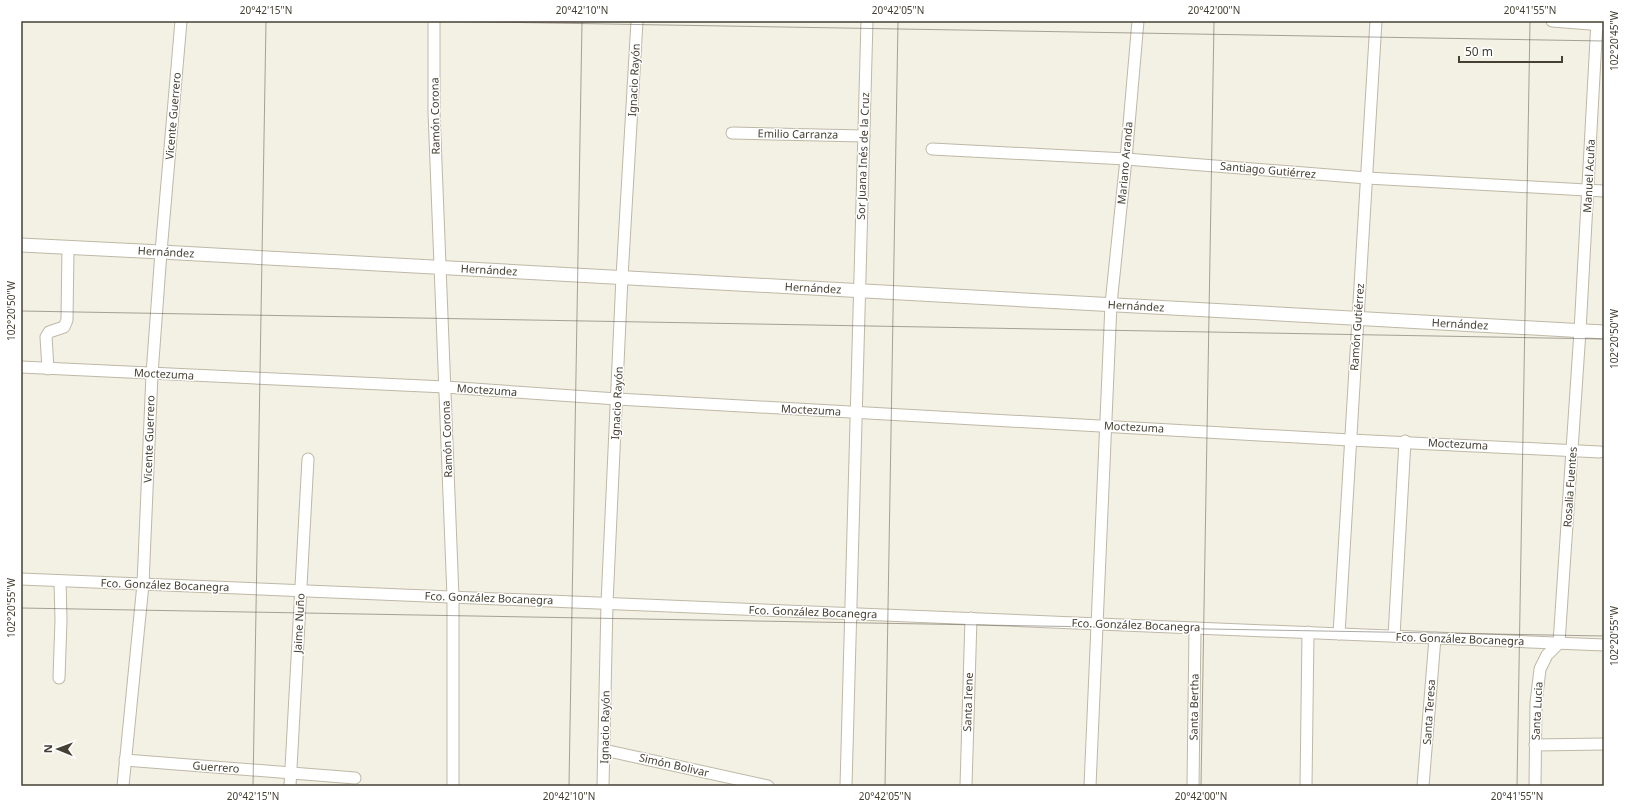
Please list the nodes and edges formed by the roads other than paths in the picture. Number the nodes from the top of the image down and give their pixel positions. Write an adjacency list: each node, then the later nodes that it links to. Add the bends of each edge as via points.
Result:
1 (181, 21): 18 (street, Vicente Guerrero)
2 (434, 21): 19 (street, Ramón Corona, via 434,112)
3 (637, 21): 20 (street, Ignacio Rayón)
4 (867, 21): 10 (street, Sor Juana Inés de la Cruz)
5 (1138, 21): 12 (street, Mariano Aranda)
6 (1376, 21): 13 (street, Ramón Gutiérrez)
7 (1552, 21): 8 (street)
8 (1599, 23): 14 (street, Manuel Acuña)
9 (732, 133): 10 (street, Emilio Carranza)
10 (864, 136): 21 (street, Sor Juana Inés de la Cruz)
11 (932, 149): 12 (street, Santiago Gutiérrez)
12 (1126, 159): 13 (street, Santiago Gutiérrez); 22 (street, Mariano Aranda)
13 (1367, 178): 14 (street, Santiago Gutiérrez); 23 (street, Ramón Gutiérrez)
14 (1588, 190): 15 (street, Santiago Gutiérrez); 24 (street, Manuel Acuña)
15 (1604, 191)
16 (21, 246): 17 (street, Hernández)
17 (68, 248): 18 (street, Hernández); 27 (street, via 67,320 64,327 49,332 46,337)
18 (161, 252): 19 (street, Hernández); 28 (street, Vicente Guerrero)
19 (440, 267): 20 (street, Hernández); 29 (street, Ramón Corona)
20 (622, 277): 21 (street, Hernández); 30 (street, Ignacio Rayón)
21 (860, 290): 22 (street, Hernández); 31 (street, Sor Juana Inés de la Cruz)
22 (1111, 304): 23 (street, Hernández); 32 (street, Mariano Aranda)
23 (1358, 319): 24 (street, Hernández); 33 (street, Ramón Gutiérrez)
24 (1580, 331): 25 (street, Hernández); 35 (street, Rosalia Fuentes)
25 (1604, 332)
26 (21, 367): 27 (street, Moctezuma)
27 (48, 369): 28 (street, Moctezuma)
28 (152, 374): 29 (street, Moctezuma); 40 (street, Vicente Guerrero)
29 (445, 387): 30 (street, Moctezuma); 42 (street, Ramón Corona)
30 (617, 399): 31 (street, Moctezuma); 43 (street, Ignacio Rayón)
31 (856, 412): 32 (street, Moctezuma); 44 (street, Sor Juana Inés de la Cruz)
32 (1105, 426): 33 (street, Moctezuma); 46 (street, Mariano Aranda)
33 (1350, 440): 34 (street, Moctezuma); 49 (street, Ramón Gutiérrez)
34 (1405, 441): 35 (street, Moctezuma); 50 (street)
35 (1572, 450): 36 (street, Moctezuma); 52 (street, Rosalia Fuentes)
36 (1600, 452)
37 (308, 459): 41 (street, Jaime Nuño)
38 (21, 579): 39 (street, Fco. González Bocanegra)
39 (60, 581): 40 (street, Fco. González Bocanegra); 54 (street)
40 (143, 584): 41 (street, Fco. González Bocanegra); 58 (street, Vicente Guerrero)
41 (301, 591): 42 (street, Fco. González Bocanegra); 59 (street, Jaime Nuño)
42 (453, 597): 43 (street, Fco. González Bocanegra); 63 (street, Ramón Corona)
43 (607, 603): 44 (street, Fco. González Bocanegra); 57 (street, Ignacio Rayón)
44 (851, 613): 45 (street, Fco. González Bocanegra); 66 (street, Sor Juana Inés de la Cruz)
45 (971, 618): 46 (street, Fco. González Bocanegra); 67 (street, Santa Irene)
46 (1097, 624): 47 (street, Fco. González Bocanegra); 68 (street, Mariano Aranda)
47 (1195, 628): 48 (street, Fco. González Bocanegra); 69 (street, Santa Bertha)
48 (1308, 632): 49 (street, Fco. González Bocanegra); 70 (street)
49 (1339, 634): 50 (street, Fco. González Bocanegra)
50 (1394, 636): 51 (street, Fco. González Bocanegra)
51 (1434, 638): 52 (street, Fco. González Bocanegra); 71 (street, Santa Teresa)
52 (1559, 643): 53 (street, Fco. González Bocanegra); 56 (street, Santa Lucia, via 1547,655 1540,669 1536,703)
53 (1604, 645)
54 (59, 678)
55 (1604, 744): 56 (street)
56 (1536, 745): 72 (street, Santa Lucia)
57 (604, 750): 64 (street, Ignacio Rayón); 65 (street, Simón Bolivar)
58 (125, 760): 59 (street, Guerrero); 61 (street, Vicente Guerrero)
59 (291, 773): 60 (street, Guerrero); 62 (street, Jaime Nuño)
60 (355, 778)
61 (123, 786)
62 (290, 786)
63 (453, 786)
64 (603, 786)
65 (768, 786)
66 (846, 786)
67 (966, 786)
68 (1090, 786)
69 (1193, 786)
70 (1306, 786)
71 (1423, 786)
72 (1535, 786)

